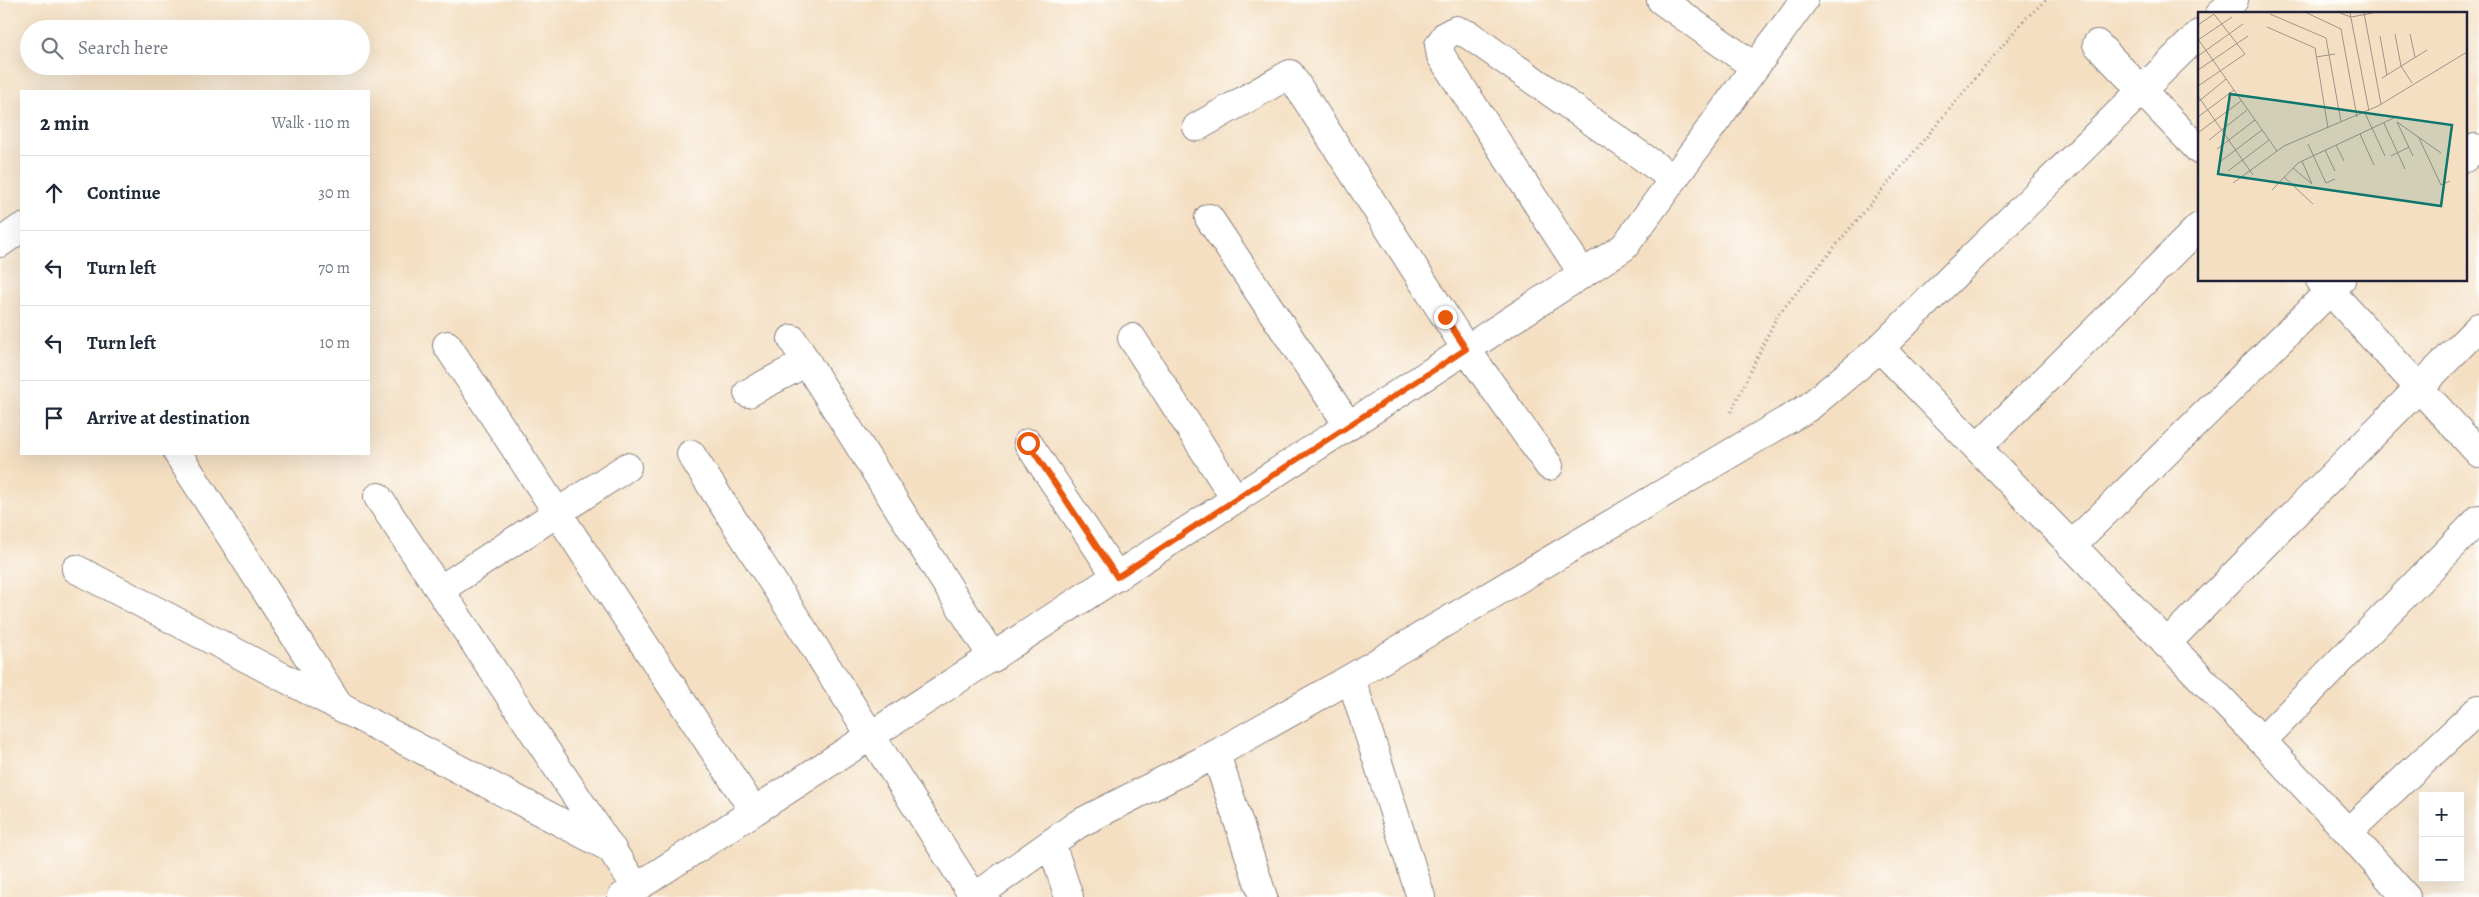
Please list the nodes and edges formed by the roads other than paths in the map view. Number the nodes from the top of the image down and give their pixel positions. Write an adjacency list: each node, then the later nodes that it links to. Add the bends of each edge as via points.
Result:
1 (1661, 0): 7 (street)
2 (1804, 0): 7 (street)
3 (2234, 0): 4 (street)
4 (2222, 12)
5 (2198, 35): 8 (street)
6 (2097, 44): 8 (street)
7 (1755, 67): 11 (street)
8 (2141, 89): 10 (street); 22 (street)
9 (1197, 127): 23 (street, via 1290,74)
10 (2198, 149)
11 (1674, 179): 16 (street, via 1624,247); 16 (street, via 1469,35 1456,30 1446,34 1439,45 1442,56)
12 (1210, 218): 27 (street)
13 (2198, 228): 29 (street)
14 (20, 229): 15 (street)
15 (0, 244)
16 (1583, 274): 23 (street)
17 (2330, 284): 25 (street); 39 (street)
18 (2479, 326): 25 (street)
19 (1132, 338): 36 (street)
20 (792, 339): 24 (street)
21 (447, 345): 37 (street)
22 (1880, 348): 29 (street); 45 (street, via 1808,407)
23 (1466, 349): 27 (street); 34 (street)
24 (807, 362): 26 (street); 44 (street)
25 (2419, 389): 30 (street); 43 (street)
26 (748, 393)
27 (1349, 426): 36 (street)
28 (1028, 443): 41 (street)
29 (1978, 447): 39 (street)
30 (2479, 453)
31 (691, 454): 48 (street)
32 (179, 455): 46 (street)
33 (627, 466): 37 (street)
34 (1549, 466)
35 (378, 497): 42 (street)
36 (1236, 500): 41 (street)
37 (557, 512): 42 (street); 51 (street)
38 (2479, 519): 49 (street)
39 (2071, 546): 43 (street)
40 (76, 569): 46 (street)
41 (1117, 577): 44 (street)
42 (441, 589): 54 (street)
43 (2166, 644): 49 (street)
44 (993, 658): 48 (street)
45 (1351, 678): 50 (street); 59 (street)
46 (339, 707): 54 (street)
47 (2479, 709): 52 (street)
48 (871, 736): 51 (street); 56 (street)
49 (2262, 741): 52 (street)
50 (1216, 754): 53 (street, via 1078,824); 58 (street)
51 (754, 812): 55 (street)
52 (2348, 832): 60 (street)
53 (1050, 843): 56 (street); 57 (street)
54 (612, 849): 55 (street)
55 (630, 892)
56 (974, 897)
57 (1068, 897)
58 (1263, 897)
59 (1421, 897)
60 (2406, 897)

